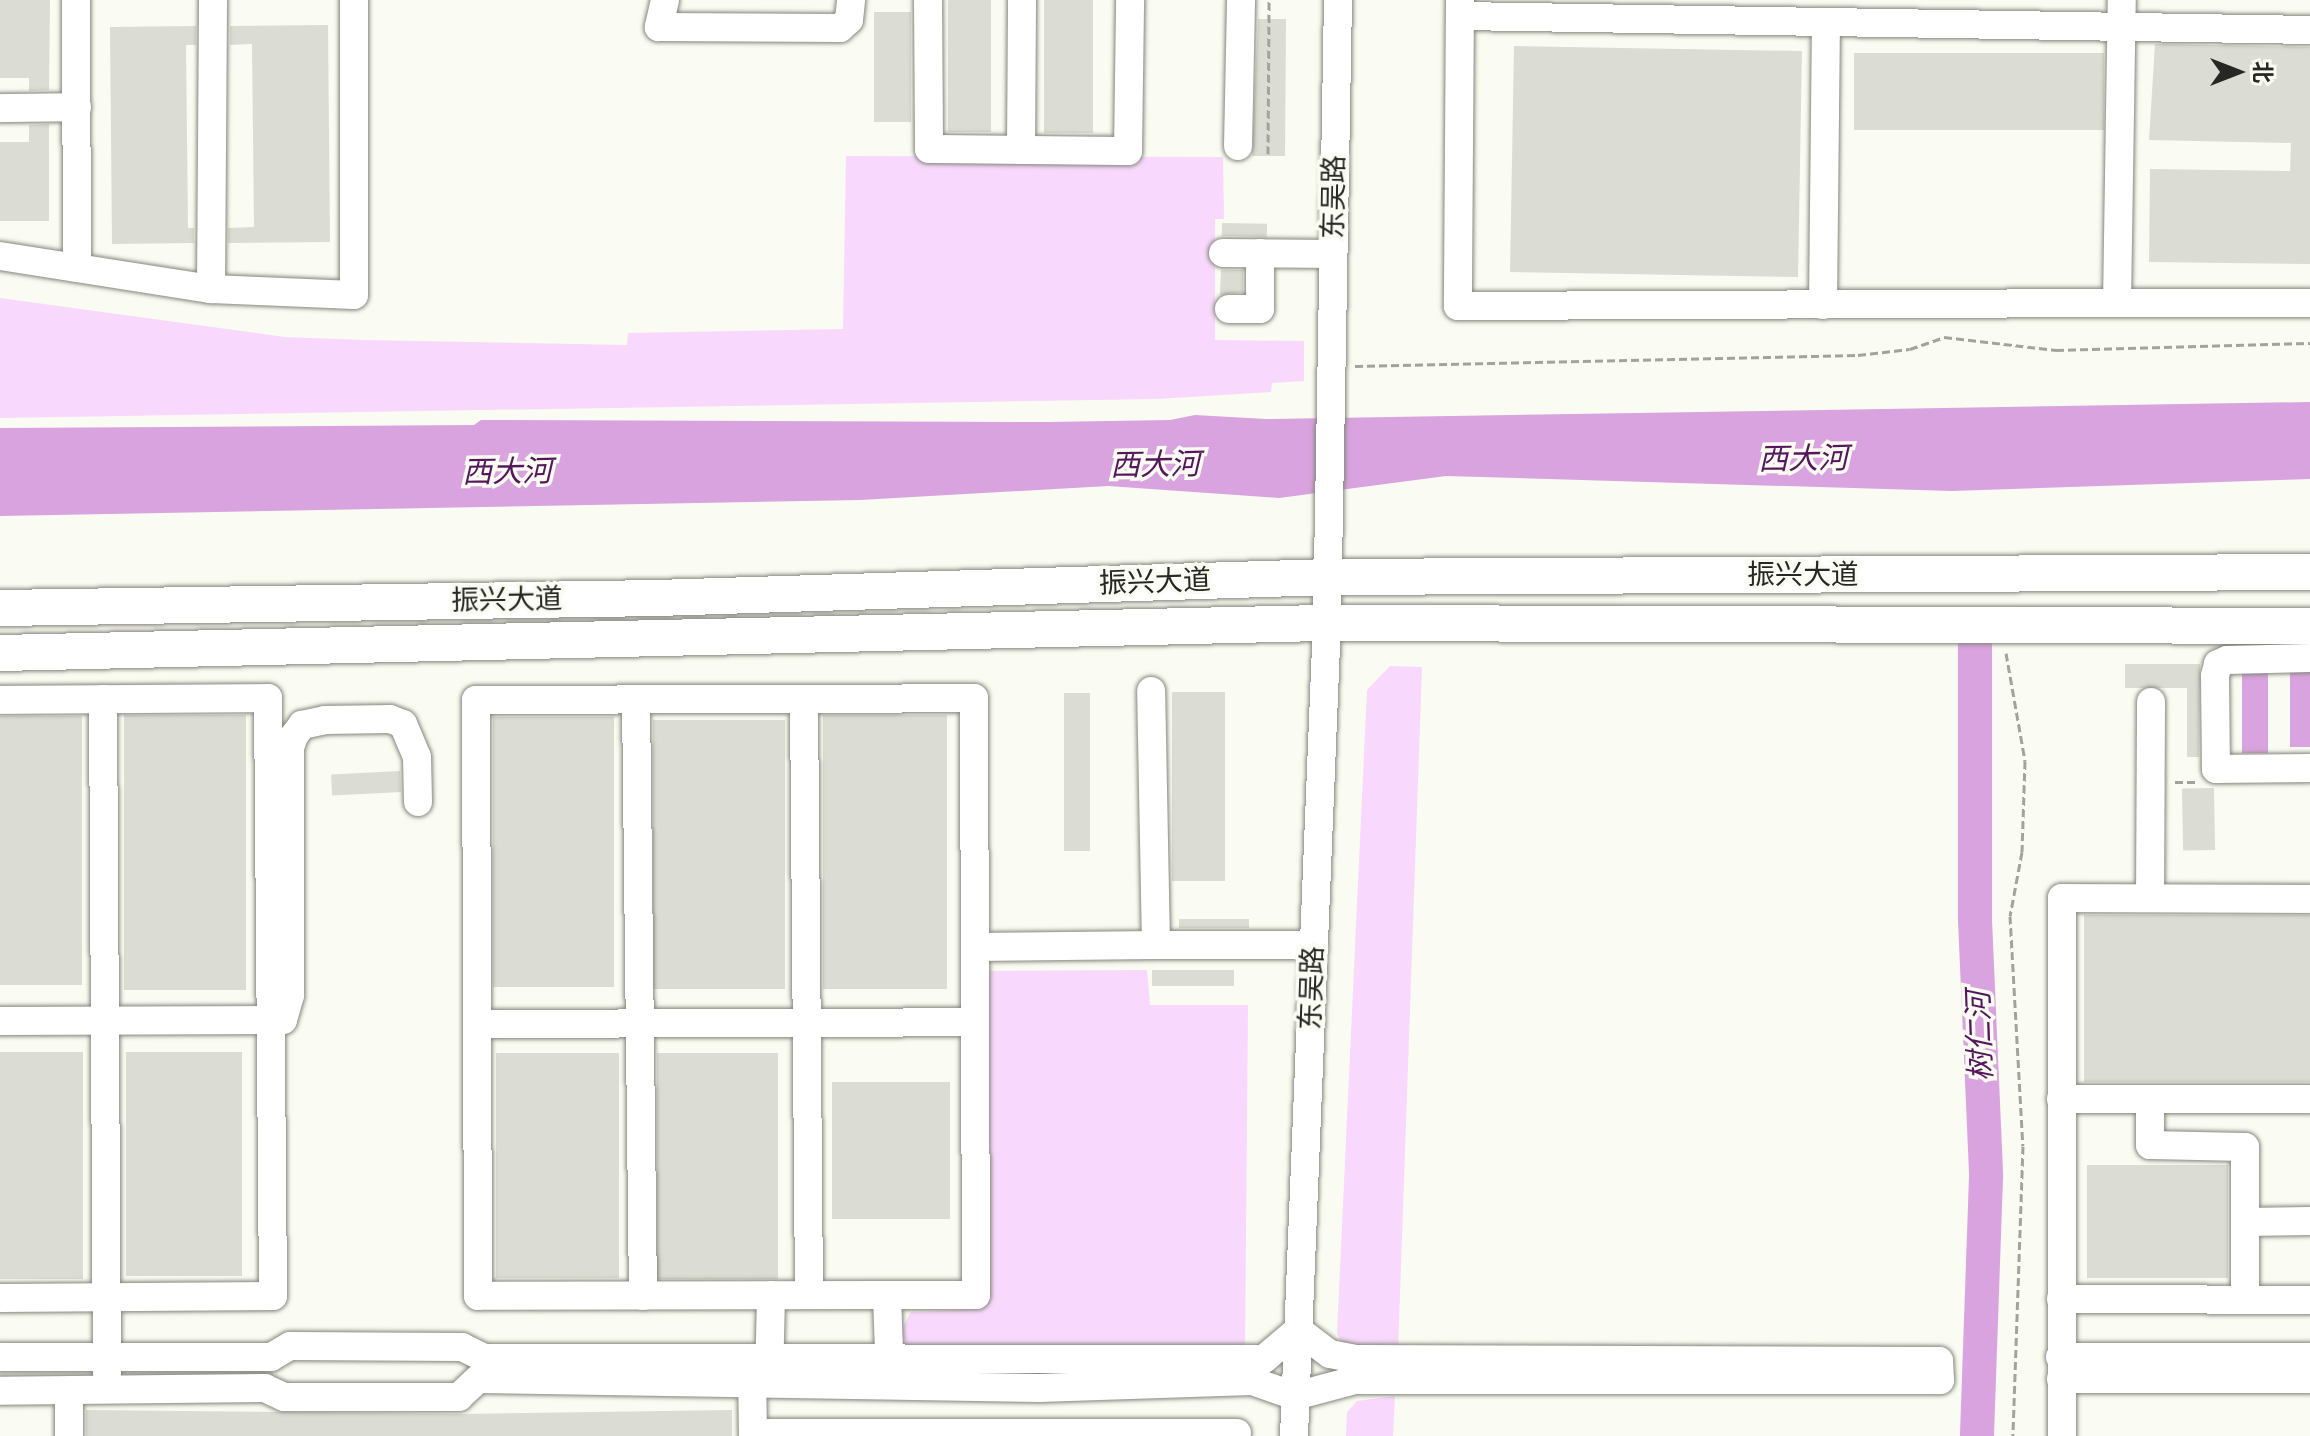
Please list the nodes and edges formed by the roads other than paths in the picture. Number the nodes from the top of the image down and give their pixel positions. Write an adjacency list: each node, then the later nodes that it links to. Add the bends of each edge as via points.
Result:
1 (76, 0): 15 (street)
2 (213, 0): 24 (street)
3 (354, 0): 24 (street, via 354,295)
4 (665, 0): 5 (street, via 659,27 840,28 849,20)
5 (851, 0)
6 (928, 0): 18 (street, via 929,149)
7 (1022, 0): 18 (street)
8 (1130, 0): 18 (street, via 1128,151)
9 (1241, 0): 17 (street)
10 (1338, 0): 21 (street, 东吴路)
11 (1460, 8): 13 (street); 27 (street, via 1458,306)
12 (2122, 14): 13 (street); 14 (street); 25 (street)
13 (1826, 22): 27 (street)
14 (2310, 30)
15 (77, 107): 16 (street); 23 (street)
16 (0, 108)
17 (1238, 146)
18 (1021, 150)
19 (1223, 253): 20 (street)
20 (1260, 253): 21 (street); 28 (street, via 1260,309)
21 (1333, 254): 30 (street, 东吴路)
22 (0, 256): 23 (street)
23 (77, 268): 24 (street)
24 (211, 289)
25 (2117, 303): 26 (street); 27 (street)
26 (2310, 303)
27 (1823, 305)
28 (1229, 309)
29 (2310, 572): 30 (main road, 振兴大道)
30 (1328, 577): 31 (main road, 振兴大道, via 657,598); 32 (street, 东吴路)
31 (0, 608)
32 (1327, 623): 33 (main road, 振兴大道); 34 (main road, 振兴大道); 47 (street, 东吴路)
33 (2310, 626)
34 (0, 653)
35 (2310, 658): 42 (street, via 2218,664 2216,769)
36 (1151, 691): 46 (street)
37 (103, 699): 40 (street); 50 (street); 51 (street, via 268,698)
38 (636, 699): 39 (street); 54 (street, via 476,700); 55 (street)
39 (804, 699): 48 (street, via 974,698); 53 (street)
40 (0, 700)
41 (2151, 702): 44 (street)
42 (2310, 768)
43 (418, 802): 51 (street, via 417,757 403,724 390,719 325,720 302,725 294,736 290,995 283,1020)
44 (2150, 898): 45 (street); 56 (street, via 2062,898)
45 (2310, 899)
46 (1156, 945): 47 (street); 48 (street)
47 (1313, 945): 70 (street, 东吴路)
48 (975, 947): 52 (street)
49 (0, 1021): 50 (street)
50 (105, 1021): 51 (street); 66 (street)
51 (271, 1021): 66 (street, via 273,1296)
52 (975, 1022): 53 (street); 63 (street, via 976,1295)
53 (807, 1023): 55 (street); 62 (street)
54 (477, 1024): 55 (street); 64 (street, via 478,1296)
55 (640, 1024): 64 (street)
56 (2061, 1099): 57 (street); 67 (street)
57 (2150, 1099): 58 (street); 60 (street, via 2150,1145 2245,1147)
58 (2310, 1099)
59 (2310, 1221): 60 (street)
60 (2245, 1222): 68 (street)
61 (771, 1295): 62 (street); 64 (street); 75 (street)
62 (809, 1295): 63 (street)
63 (887, 1295): 76 (street)
64 (643, 1296)
65 (0, 1298): 66 (street)
66 (106, 1299): 72 (street)
67 (2061, 1299): 68 (street); 74 (street)
68 (2245, 1300): 69 (street)
69 (2310, 1300)
70 (1298, 1330): 77 (street, via 1264,1359); 82 (street, 东吴路); 82 (street, via 1330,1354 1355,1359 1939,1361 1940,1380 1355,1380)
71 (0, 1357): 72 (street)
72 (107, 1357): 75 (street, via 271,1357 290,1346 462,1347 485,1358); 79 (street)
73 (2310, 1357): 74 (street)
74 (2060, 1368): 78 (street); 90 (street)
75 (761, 1372): 76 (street); 79 (street, via 478,1379 459,1397 284,1397 265,1388); 87 (street)
76 (890, 1374): 77 (street)
77 (1007, 1374): 82 (street, via 1252,1381); 83 (street)
78 (2310, 1379)
79 (107, 1390): 81 (street)
80 (0, 1391): 81 (street)
81 (69, 1391): 88 (street)
82 (1295, 1396): 89 (street, 东吴路)
83 (1007, 1433): 85 (street); 86 (street)
84 (1237, 1433): 86 (street)
85 (921, 1434): 87 (street)
86 (1087, 1434)
87 (753, 1435)
88 (69, 1436)
89 (1294, 1436)
90 (2062, 1436)

